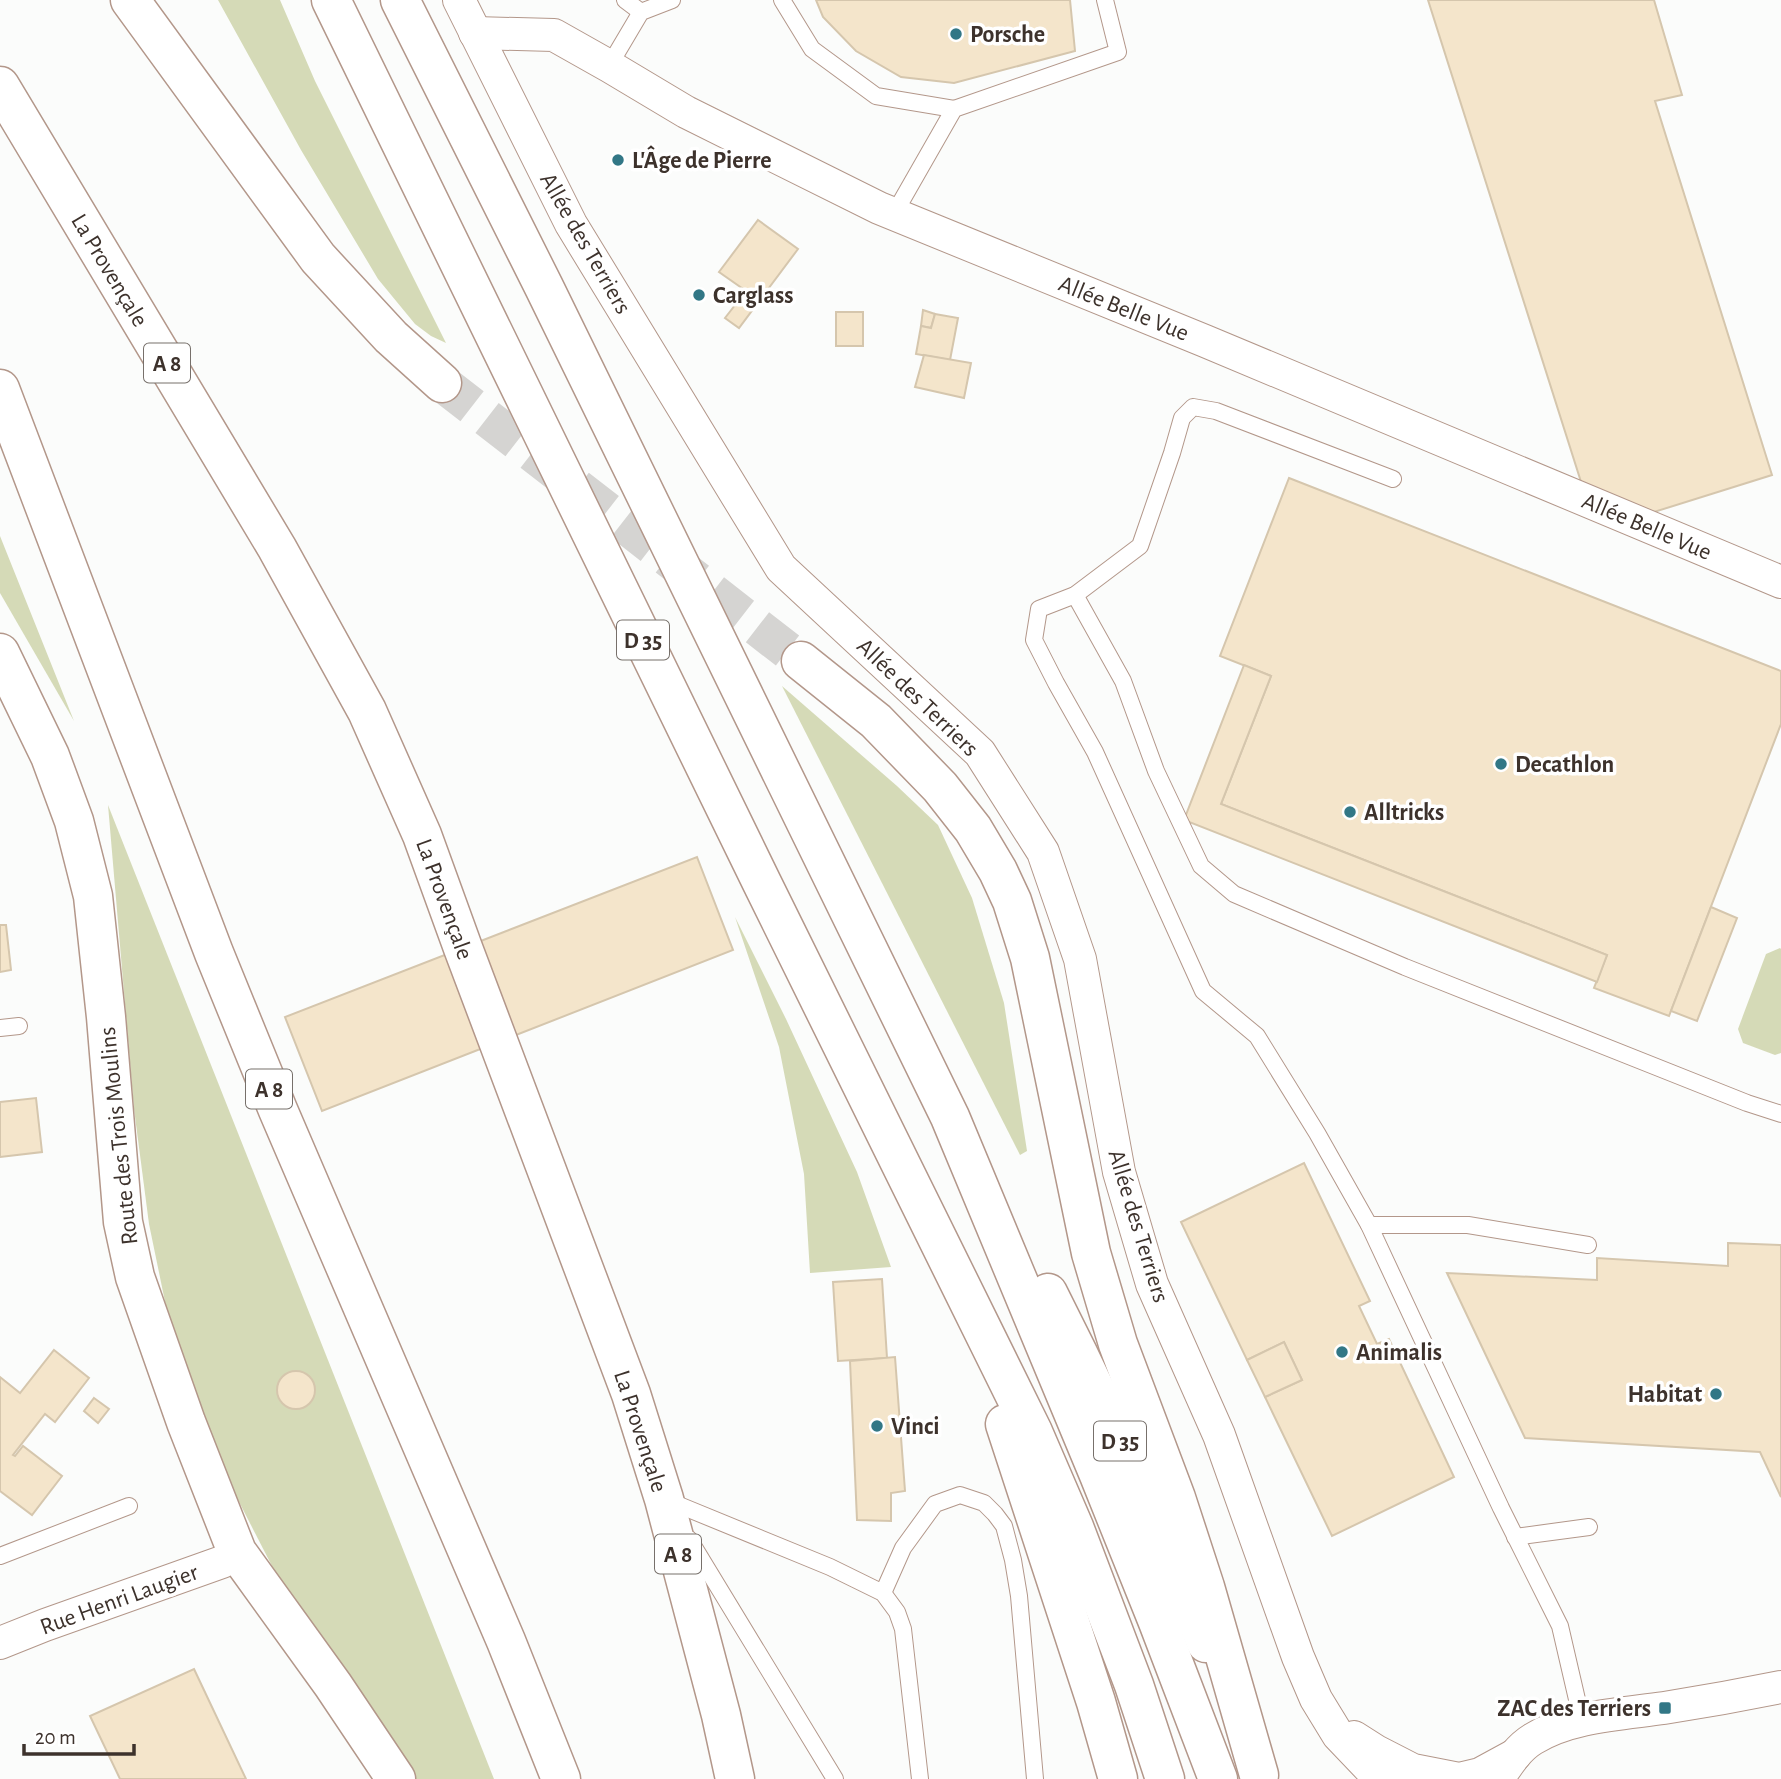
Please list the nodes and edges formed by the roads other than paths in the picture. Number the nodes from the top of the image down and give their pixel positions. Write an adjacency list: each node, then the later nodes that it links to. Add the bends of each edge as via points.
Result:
1 (130, 0): 15 (main road, via 318,258 391,337)
2 (400, 0): 25 (main road, D 35)
3 (459, 0): 10 (street, Allée des Terriers)
4 (625, 0): 9 (lane)
5 (672, 0): 9 (lane)
6 (782, 0): 13 (lane, via 812,49 876,96)
7 (1105, 0): 13 (lane, via 1118,52)
8 (333, 5): 28 (main road, D 35)
9 (641, 12): 11 (lane)
10 (475, 33): 11 (street, Allée Belle Vue, via 554,36); 38 (street, Allée des Terriers, via 571,224 781,568 980,753 1043,852 1080,959 1119,1172 1152,1284 1219,1435)
11 (609, 66): 14 (street, Allée Belle Vue, via 686,112)
12 (0, 86): 29 (main road, La Provençale / A 8, via 277,548 367,712 422,835 631,1394)
13 (954, 109): 14 (lane)
14 (894, 214): 18 (street, Allée Belle Vue)
15 (442, 383)
16 (0, 389): 43 (main road, A 8, via 214,953)
17 (1393, 479): 19 (lane, via 1216,411 1193,407 1182,418 1140,546)
18 (1781, 582)
19 (1075, 595): 24 (lane, via 1123,681 1156,771 1201,866 1234,894); 26 (lane, via 1040,609 1034,640 1095,752 1203,991 1256,1036)
20 (0, 653): 33 (main road, Route des Trois Moulins, via 50,756 74,821 93,896 123,1222 135,1277)
21 (801, 661): 41 (main road, via 876,722 940,787 973,829 1012,901 1030,958 1091,1253 1118,1344 1205,1587)
22 (19, 1026): 23 (lane)
23 (0, 1028)
24 (1781, 1114)
25 (950, 1117): 41 (main road, D 35, via 1014,1225 1090,1378 1178,1572); 50 (main road, via 1099,1475)
26 (1368, 1225): 27 (lane, via 1468,1225); 32 (lane)
27 (1588, 1245)
28 (950, 1263): 48 (main road); 49 (main road, D 35, via 1074,1527)
29 (664, 1499): 35 (lane); 44 (main road, La Provençale / A 8); 45 (lane)
30 (129, 1506): 34 (lane)
31 (1589, 1527): 32 (lane)
32 (1516, 1537): 39 (lane, via 1560,1626)
33 (237, 1552): 36 (street, Rue Henri Laugier, via 222,1562); 42 (main road, Route des Trois Moulins)
34 (0, 1556)
35 (883, 1593): 46 (lane, via 903,1629); 47 (lane, via 903,1548 935,1504 960,1495 984,1503 995,1514 1013,1560 1019,1596)
36 (0, 1643)
37 (1781, 1688): 39 (street, Allée des Terriers)
38 (1315, 1699): 51 (street, Allée des Terriers, via 1338,1735); 52 (street, Allée des Terriers, via 1353,1736 1376,1751 1413,1770)
39 (1582, 1721): 40 (street, Allée des Terriers, via 1555,1727 1531,1740)
40 (1507, 1767): 52 (street, Allée des Terriers)
41 (1260, 1777)
42 (396, 1779)
43 (561, 1779)
44 (735, 1779)
45 (835, 1779)
46 (920, 1779)
47 (1035, 1779)
48 (1118, 1779)
49 (1165, 1779)
50 (1217, 1779)
51 (1380, 1779)
52 (1460, 1779)

